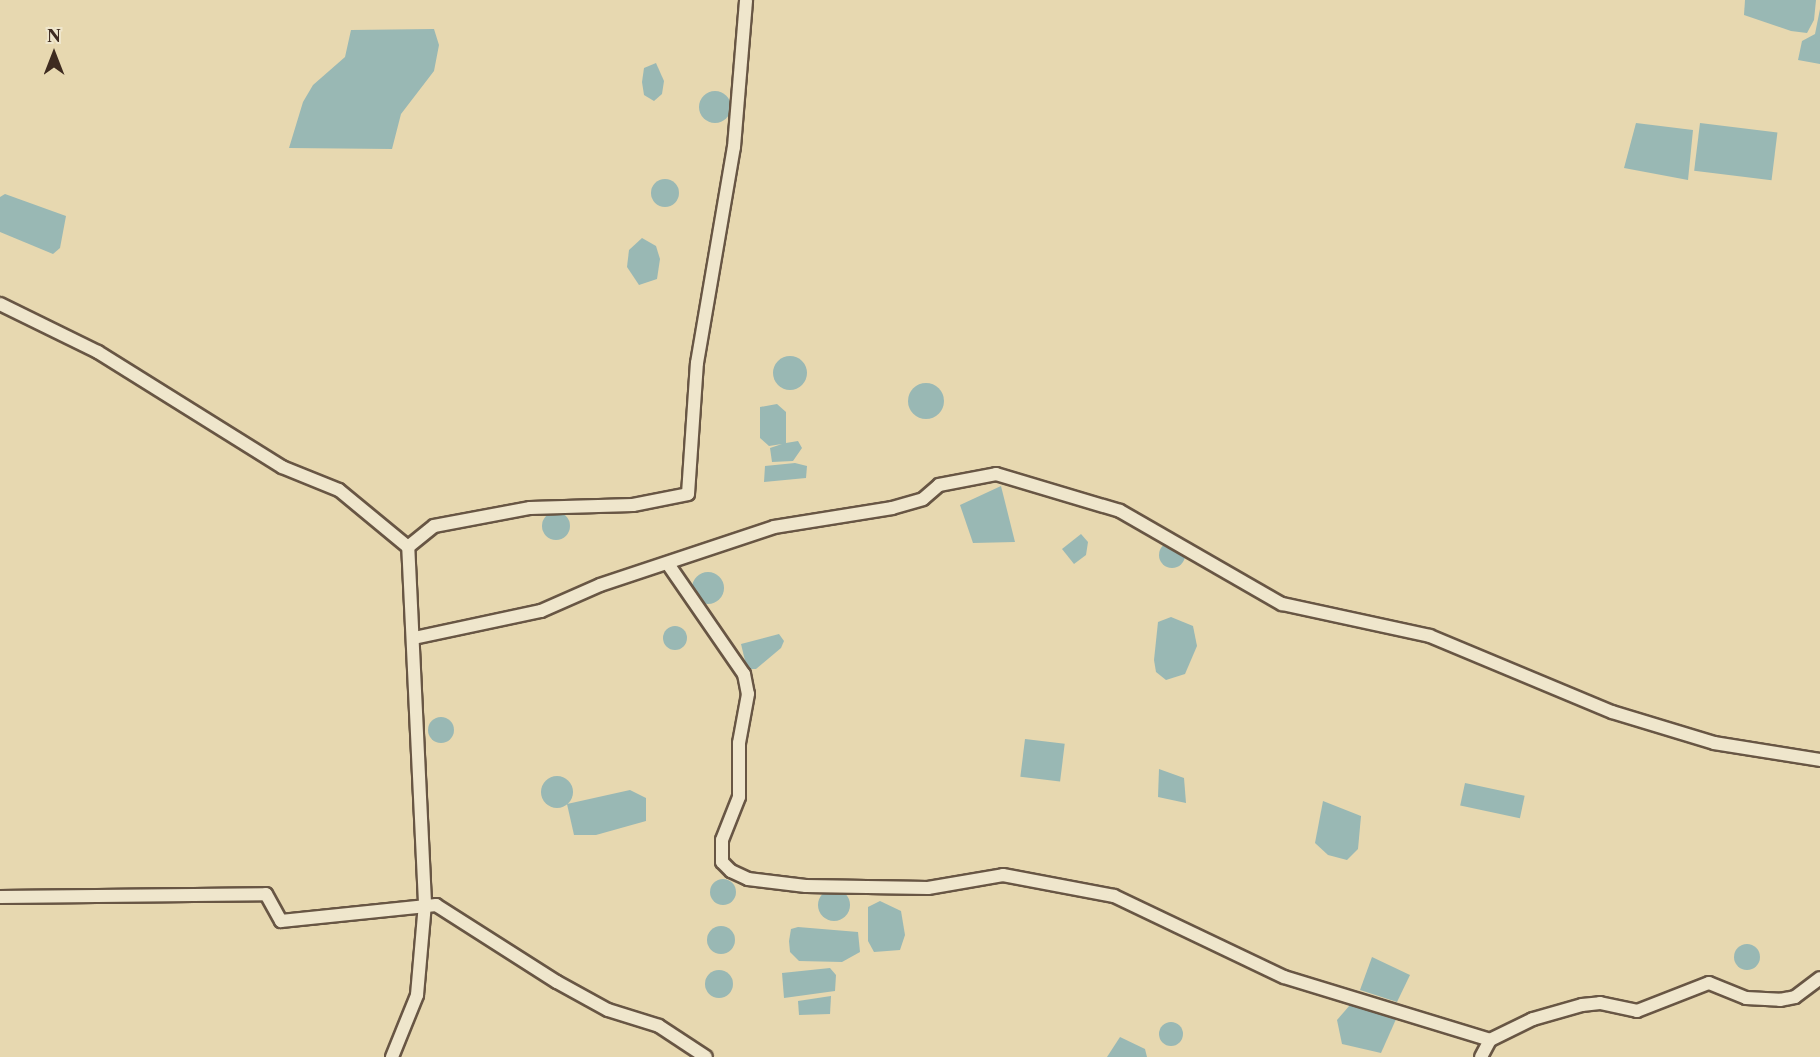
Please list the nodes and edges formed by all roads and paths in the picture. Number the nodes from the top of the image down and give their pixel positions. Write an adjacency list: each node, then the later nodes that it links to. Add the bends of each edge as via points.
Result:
1 (746, 0): 3 (street, via 734,147 697,363 688,494 633,505 530,508 434,526)
2 (0, 304): 3 (street, via 98,352 282,467 339,490)
3 (408, 547): 5 (street)
4 (668, 564): 5 (street, via 541,611); 6 (street, via 774,527 891,508 922,499 939,485 1005,475 1126,514 1282,604 1430,636 1612,712 1714,743); 10 (street, via 738,664 748,694 738,743 738,797 722,840 722,862 731,871 748,879 806,886 927,888 978,875 1003,875 1114,896 1284,977)
5 (414, 638): 8 (street)
6 (1820, 760)
7 (0, 897): 8 (street, via 266,894 281,921)
8 (425, 903): 11 (street, via 417,995); 12 (street, via 439,906 556,982 608,1010 659,1026)
9 (1820, 978): 10 (street, via 1795,997 1780,1000 1746,998 1709,983 1637,1011 1600,1003 1582,1005 1533,1018)
10 (1490, 1041): 13 (street)
11 (392, 1057)
12 (706, 1057)
13 (1481, 1057)

